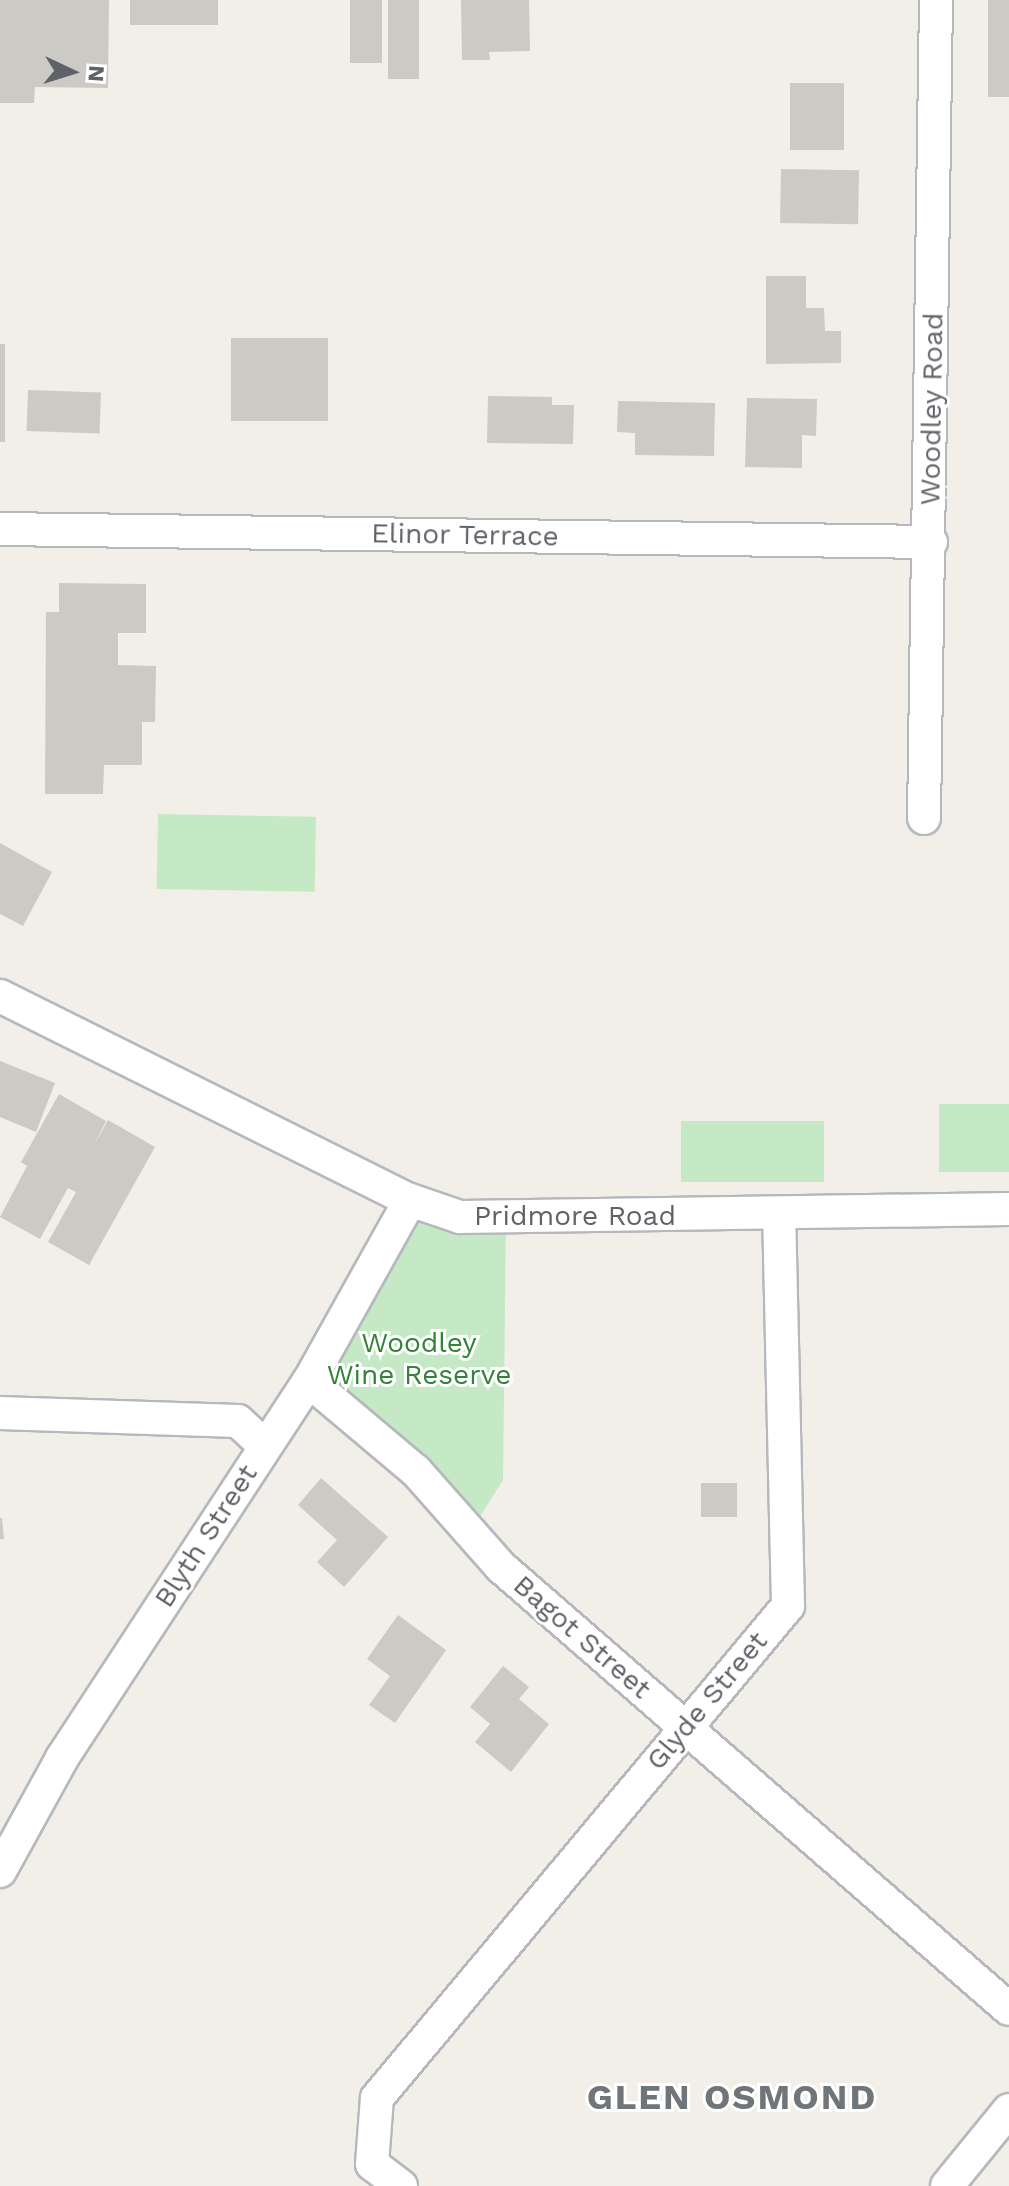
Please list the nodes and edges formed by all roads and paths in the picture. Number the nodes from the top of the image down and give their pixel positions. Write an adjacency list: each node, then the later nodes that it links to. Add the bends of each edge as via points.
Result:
1 (936, 0): 3 (street, Woodley Road)
2 (0, 529): 3 (street, Elinor Terrace)
3 (931, 542): 4 (street, Woodley Road)
4 (924, 818)
5 (0, 996): 6 (street, Pridmore Road)
6 (410, 1200): 8 (street, Pridmore Road, via 460,1217); 9 (street, Blyth Street)
7 (1009, 1209): 8 (street, Pridmore Road)
8 (779, 1215): 12 (street, Glyde Street, via 788,1606)
9 (309, 1381): 11 (street, Blyth Street); 12 (street, Bagot Street, via 416,1471 501,1567)
10 (0, 1413): 11 (street, via 238,1421)
11 (265, 1446): 13 (street, Blyth Street, via 62,1758)
12 (686, 1727): 14 (street, Bagot Street); 16 (street, Glyde Street, via 377,2098 372,2164)
13 (0, 1871)
14 (1009, 2009)
15 (1009, 2110): 17 (street)
16 (401, 2186)
17 (947, 2186)

